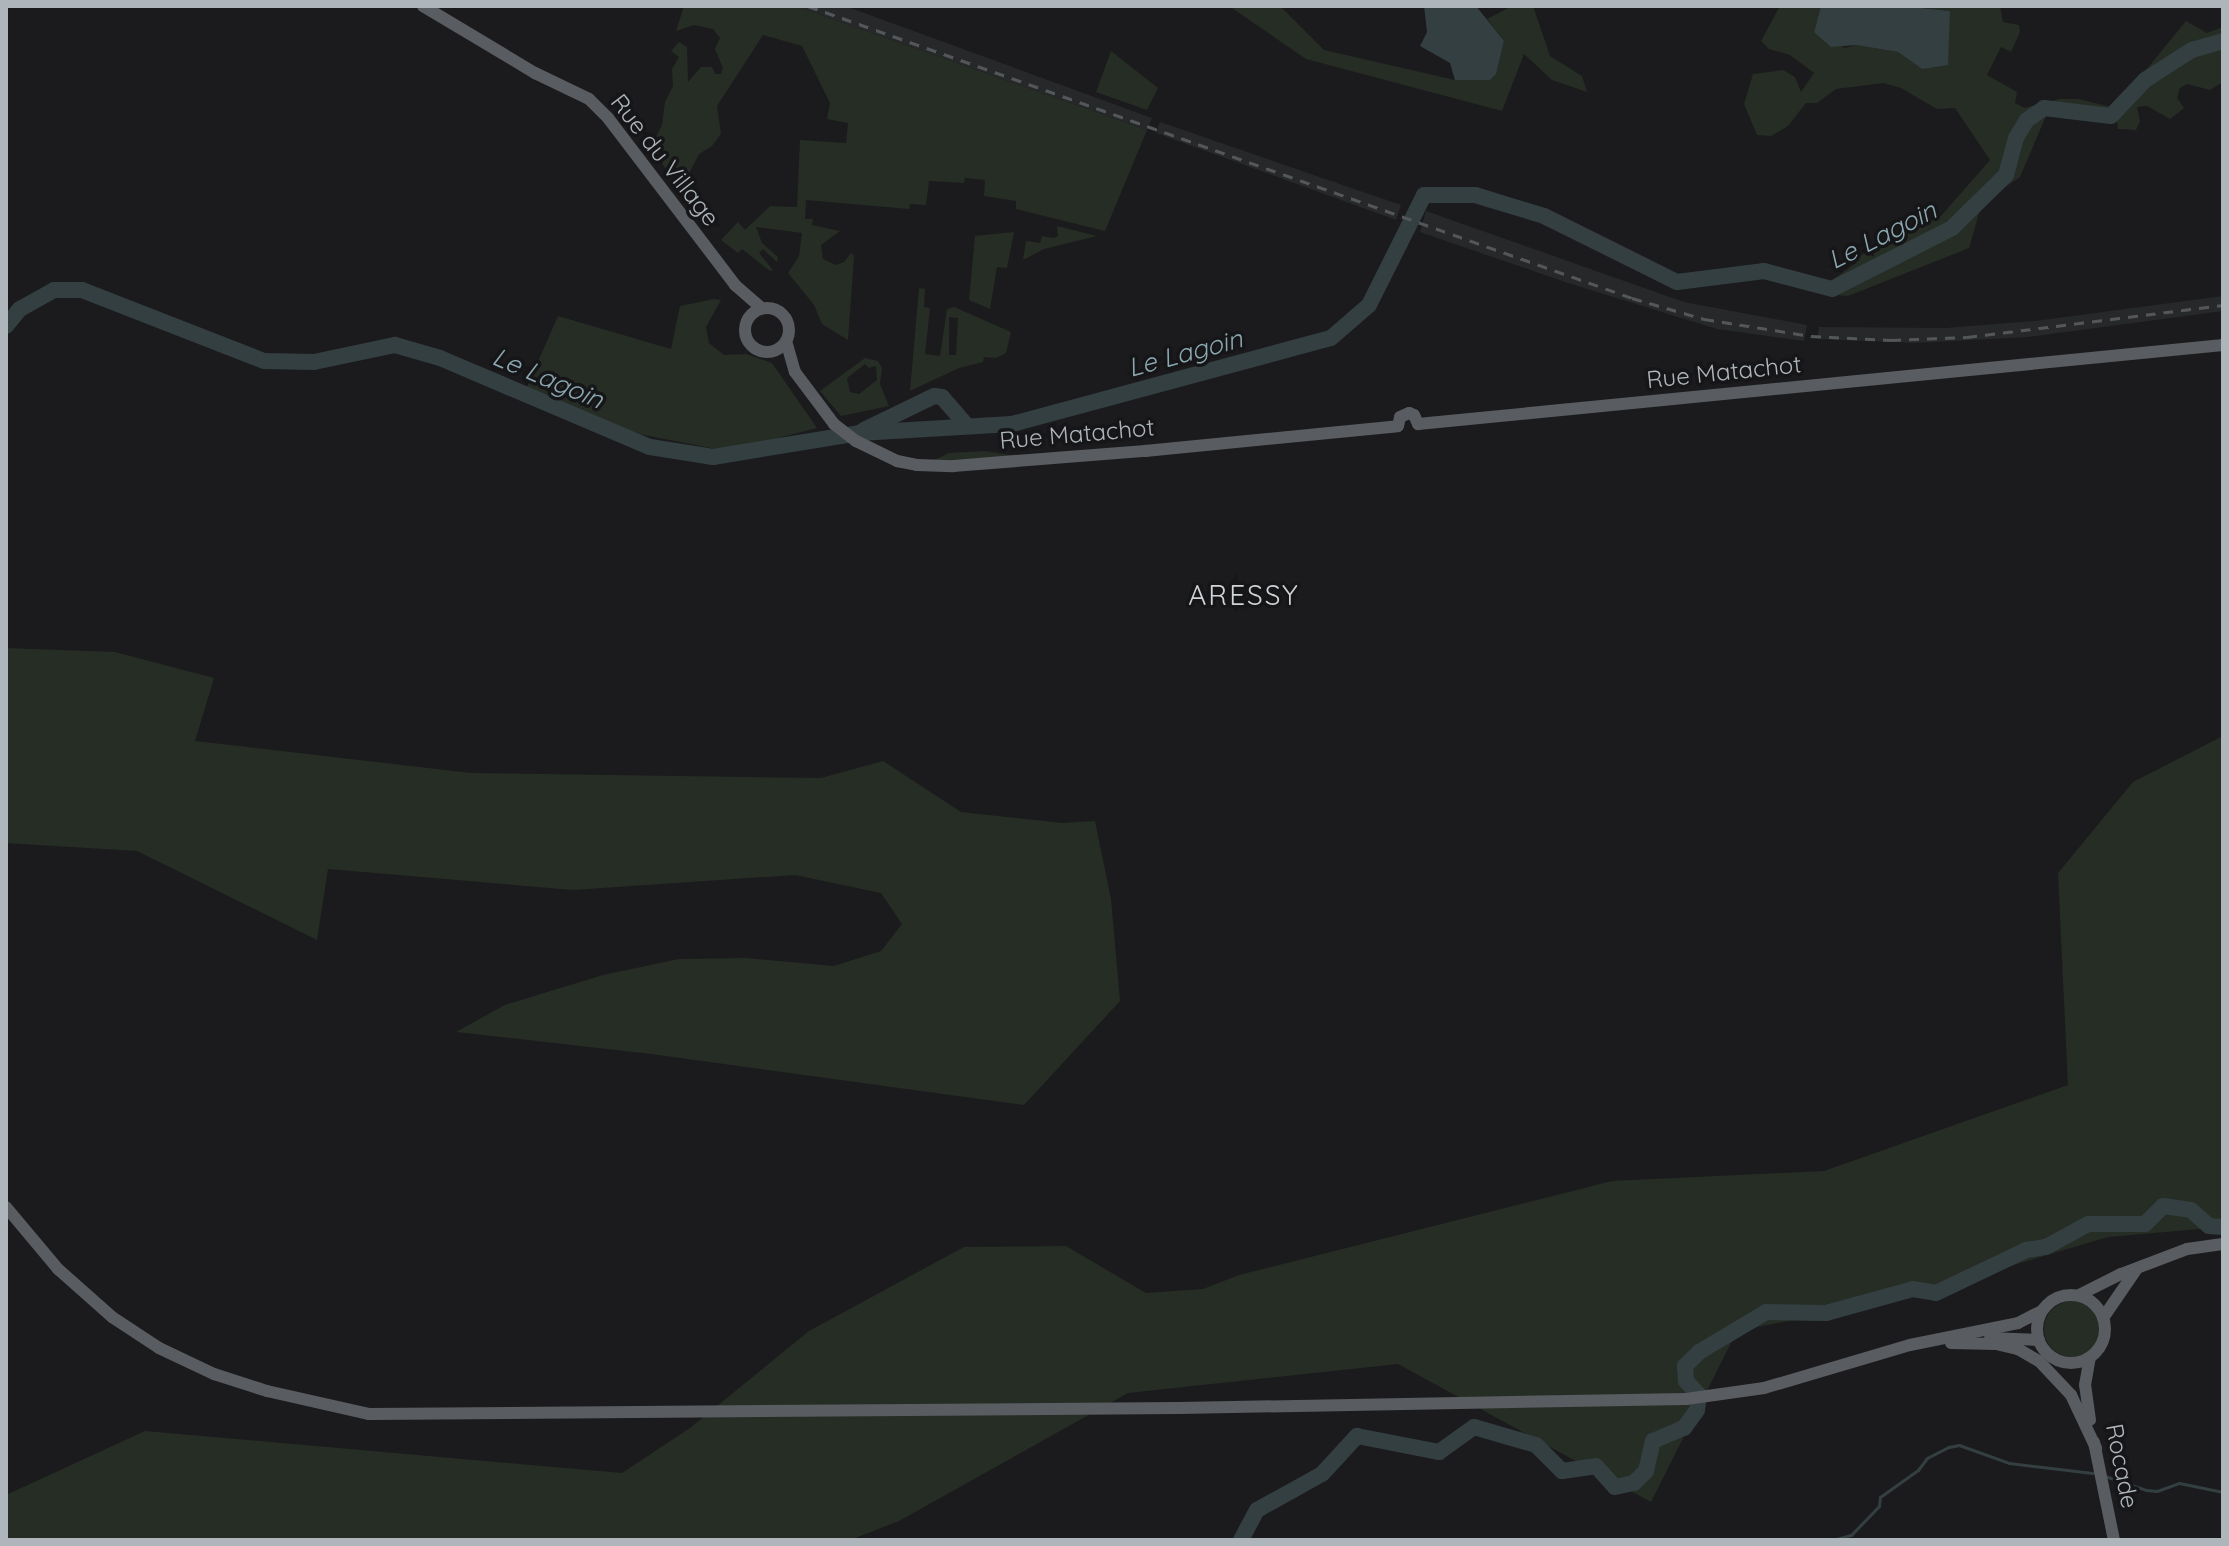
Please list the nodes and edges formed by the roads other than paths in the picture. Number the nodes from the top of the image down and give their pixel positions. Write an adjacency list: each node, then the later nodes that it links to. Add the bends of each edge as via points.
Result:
1 (423, 6): 2 (main road, Rue du Village, via 589,99)
2 (735, 285): 3 (main road, Rue du Village); 4 (main road, Rue du Village)
3 (761, 308): 4 (main road); 5 (main road, via 779,311 787,319)
4 (747, 318): 7 (main road, via 746,339 751,347)
5 (786, 341): 7 (main road); 8 (main road, Rue Matachot)
6 (2223, 345): 8 (main road, Rue Matachot, via 1418,424 1407,413 1398,426 953,466 897,461 856,441 834,424)
7 (768, 353): 8 (main road, Rue Matachot)
8 (795, 372)
9 (6, 1205): 17 (main road, via 69,1279 159,1348 214,1374 321,1405 1686,1399 1764,1388)
10 (2223, 1244): 11 (main road, via 2187,1249)
11 (2138, 1267): 12 (main road); 14 (main road)
12 (2079, 1295): 13 (main road, via 2058,1297); 14 (main road)
13 (2042, 1311): 15 (main road); 17 (main road, via 2018,1323)
14 (2103, 1318): 18 (main road, via 2102,1344)
15 (2039, 1340): 16 (main road, via 2006,1337); 19 (main road, via 2053,1358)
16 (1951, 1343): 17 (main road); 21 (main road, via 1996,1344 2039,1361 2071,1395)
17 (1884, 1354)
18 (2090, 1357): 19 (main road); 20 (main road)
19 (2064, 1362): 20 (main road)
20 (2086, 1401): 21 (main road, Rocade)
21 (2096, 1448): 22 (main road, Rocade)
22 (2114, 1540)

